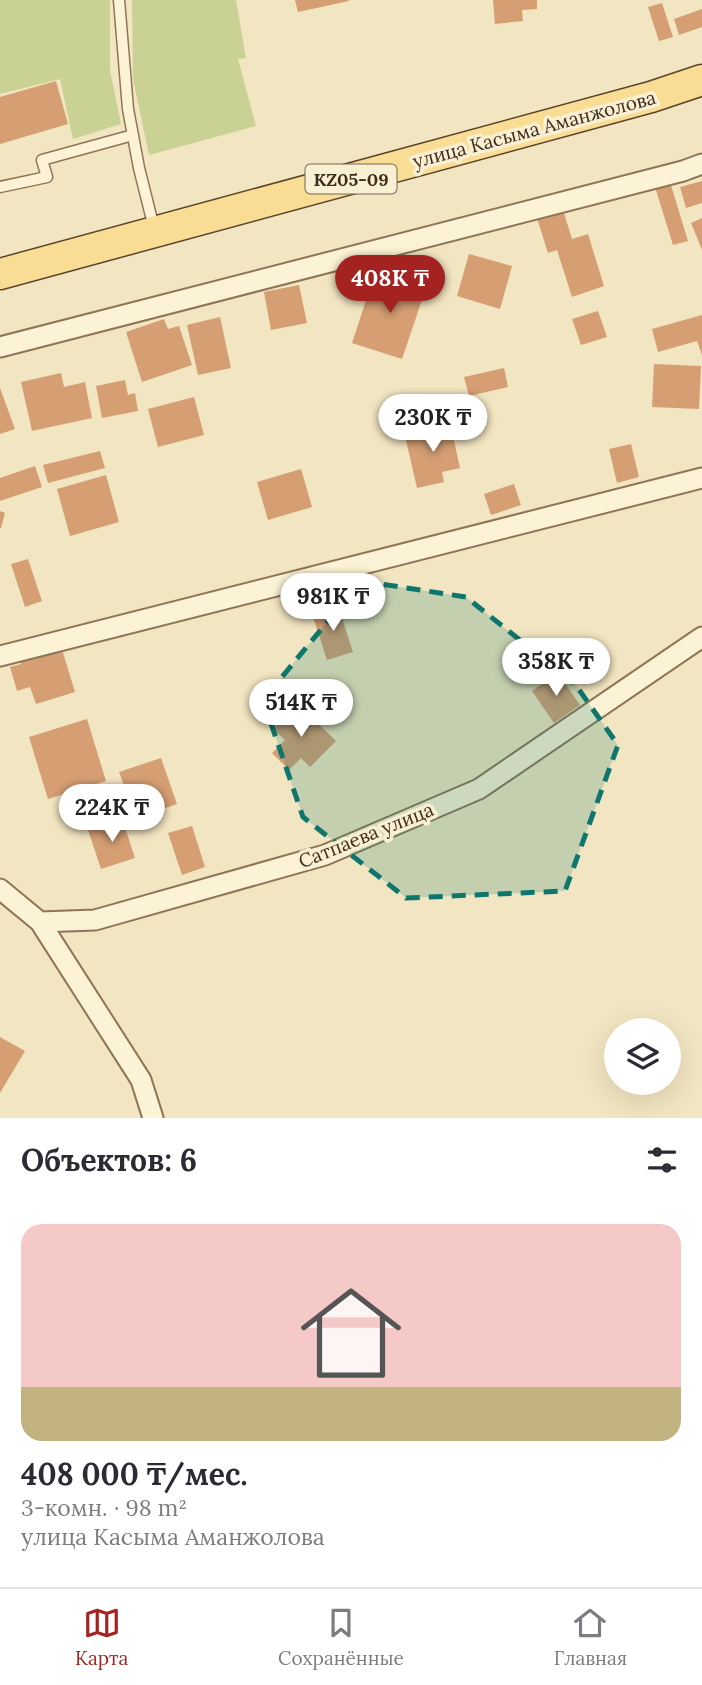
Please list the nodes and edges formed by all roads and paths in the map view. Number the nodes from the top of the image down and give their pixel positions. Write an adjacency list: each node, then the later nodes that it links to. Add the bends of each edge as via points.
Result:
1 (119, 0): 3 (lane)
2 (702, 80): 6 (main road, улица Касыма Аманжолова / KZ05-09)
3 (133, 135): 5 (lane, via 43,160 47,177); 6 (lane)
4 (702, 164): 8 (street)
5 (0, 187)
6 (155, 232): 7 (main road, улица Касыма Аманжолова / KZ05-09)
7 (0, 274)
8 (0, 347)
9 (702, 478): 11 (street)
10 (702, 637): 13 (street, Сатпаева улица, via 479,789 325,855 96,920)
11 (0, 656)
12 (0, 889): 13 (street)
13 (40, 922): 14 (street, via 141,1080)
14 (153, 1118)

